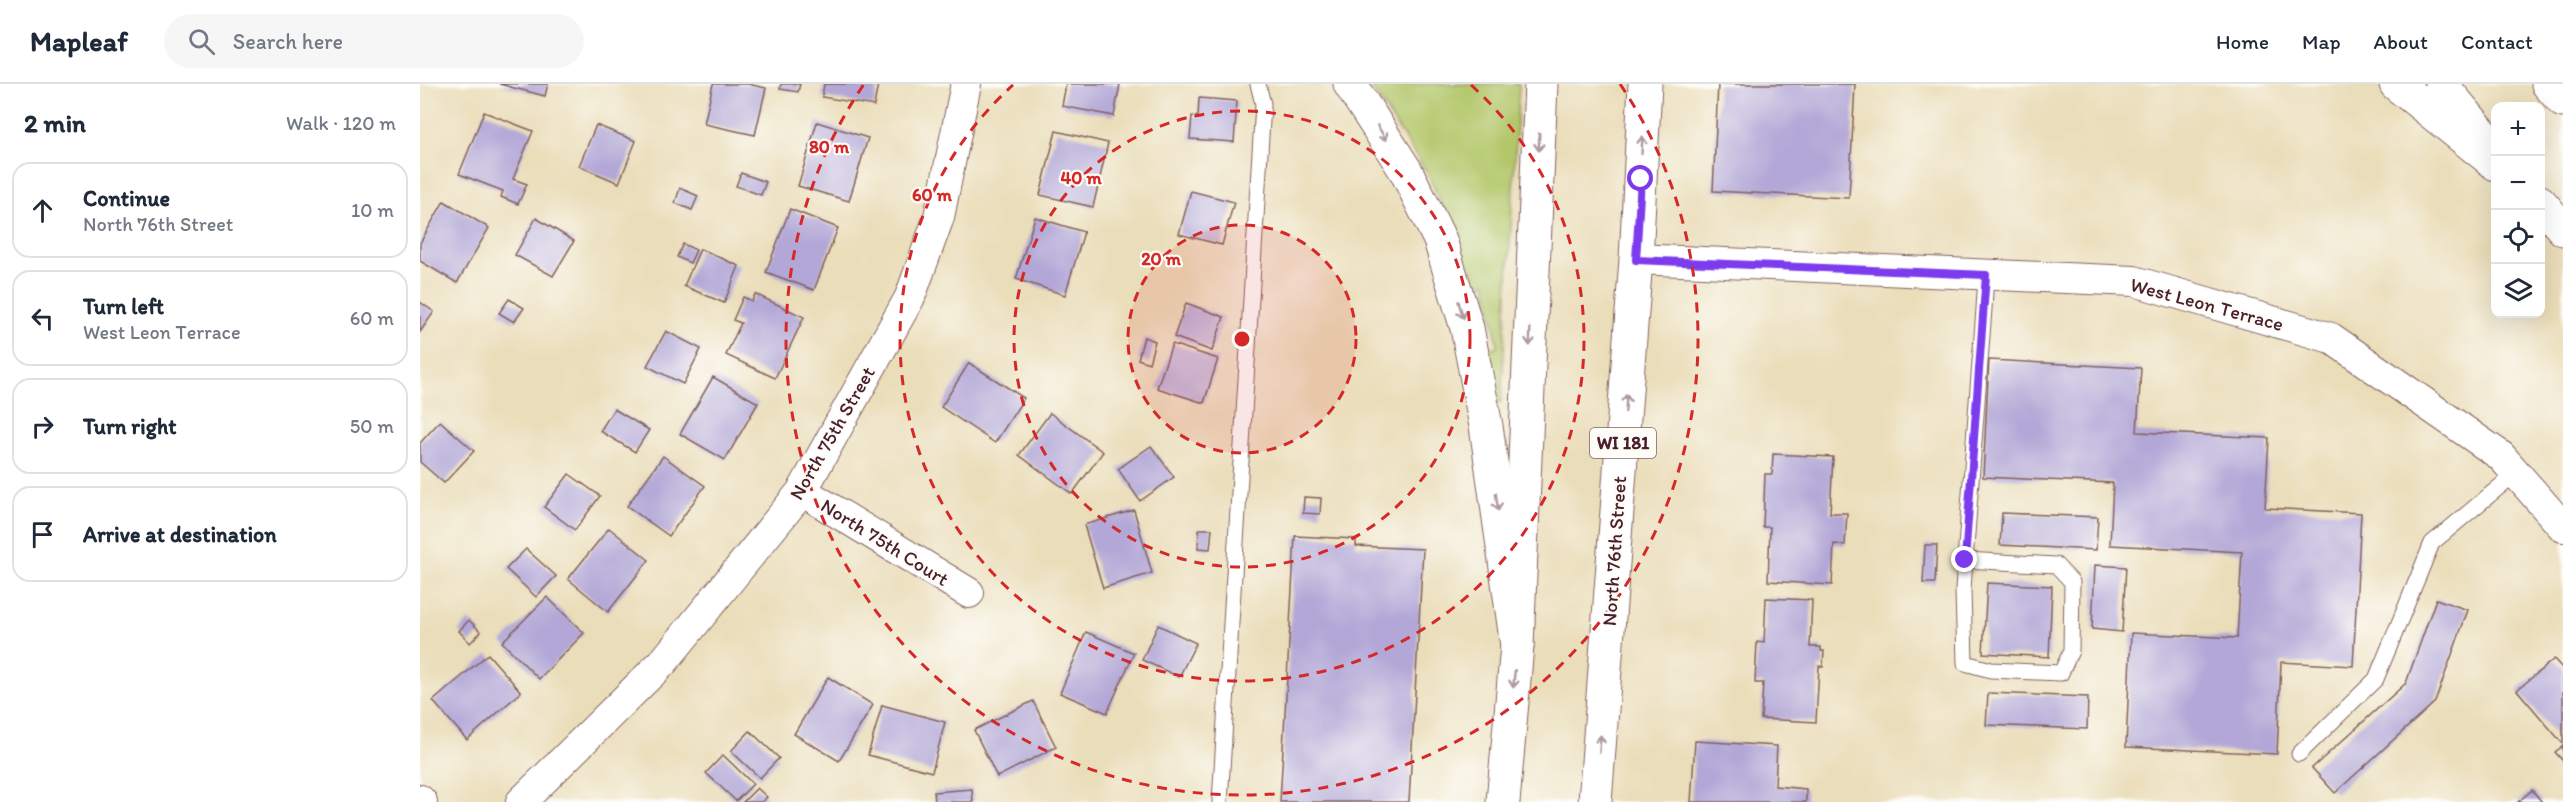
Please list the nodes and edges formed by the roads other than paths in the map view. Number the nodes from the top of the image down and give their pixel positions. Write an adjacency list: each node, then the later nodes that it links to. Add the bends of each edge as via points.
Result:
1 (966, 84): 17 (street, North 75th Street, via 939,217 910,297)
2 (1258, 84): 24 (lane, via 1263,104)
3 (1350, 84): 21 (main road, one-way to 21, via 1406,171 1440,240 1467,328 1486,426)
4 (1541, 84): 21 (main road, one-way to 21)
5 (1646, 84): 14 (main road, North 76th Street / WI 181, one-way to 5)
6 (2396, 84): 11 (main road)
7 (2441, 84): 10 (main road)
8 (2548, 84): 9 (main road)
9 (2563, 101)
10 (2491, 143)
11 (2491, 160)
12 (2545, 207): 13 (main road)
13 (2563, 229)
14 (1636, 260): 15 (street, West Leon Terrace); 26 (main road, North 76th Street / WI 181, one-way to 14)
15 (1986, 275): 16 (street, West Leon Terrace, via 2134,281 2331,338 2501,456); 19 (lane)
16 (2516, 473): 18 (street, West Leon Terrace); 22 (lane, via 2432,543 2376,679)
17 (802, 491): 20 (street, North 75th Court); 23 (street, North 75th Street, via 664,661)
18 (2563, 527)
19 (1965, 560): 19 (lane, via 1965,663 1991,670 2061,673 2071,651 2073,582 2056,565)
20 (969, 593)
21 (1517, 646): 25 (main road, one-way to 25)
22 (2299, 754)
23 (521, 802)
24 (1220, 802)
25 (1503, 802)
26 (1595, 802)

